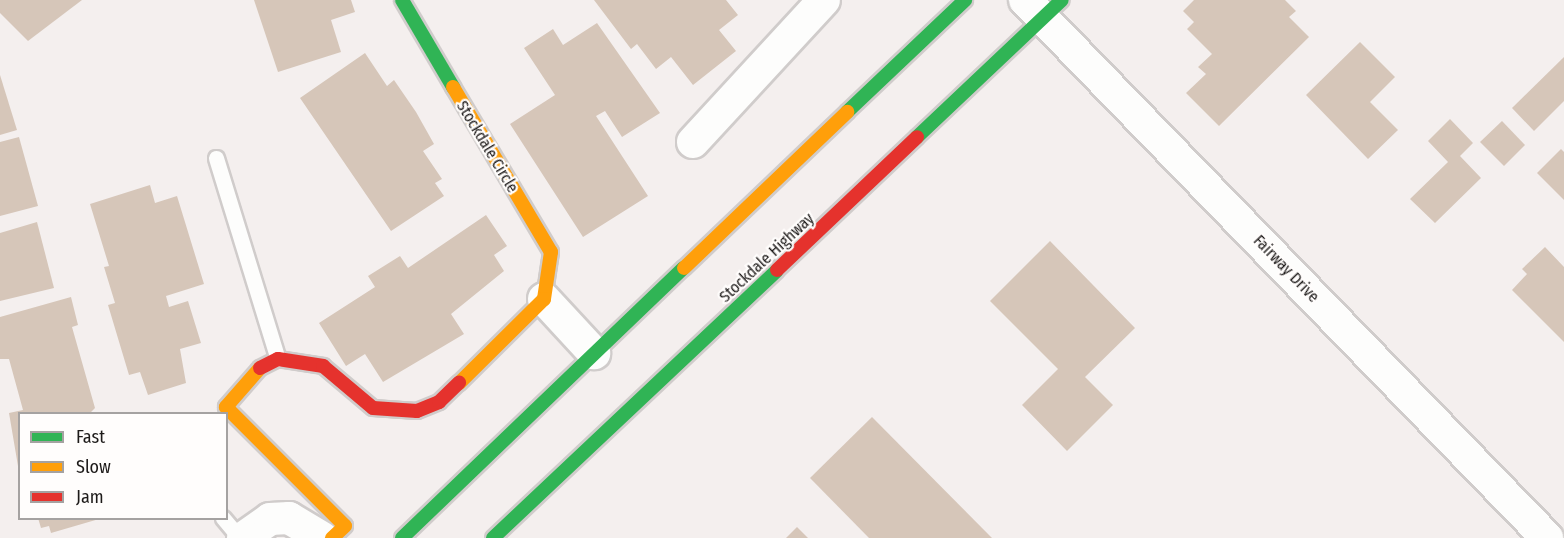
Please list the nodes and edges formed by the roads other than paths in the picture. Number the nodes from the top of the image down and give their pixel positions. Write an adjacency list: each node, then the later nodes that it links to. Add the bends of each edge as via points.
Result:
1 (402, 0): 7 (main road, Stockdale Circle, via 551,252)
2 (965, 0): 8 (main road)
3 (822, 1): 5 (street)
4 (1043, 6): 16 (main road, Stockdale Highway); 17 (street, Fairway Drive)
5 (693, 142)
6 (216, 158): 9 (lane)
7 (544, 299): 8 (street); 9 (main road, via 439,402 417,411 373,408 322,366)
8 (594, 353): 15 (main road)
9 (278, 359): 10 (main road, via 257,369)
10 (223, 410)
11 (228, 415): 13 (main road, via 345,526)
12 (224, 520): 14 (lane)
13 (332, 537): 14 (street, via 289,518 270,519)
14 (242, 538)
15 (402, 538)
16 (493, 538)
17 (1547, 538)

